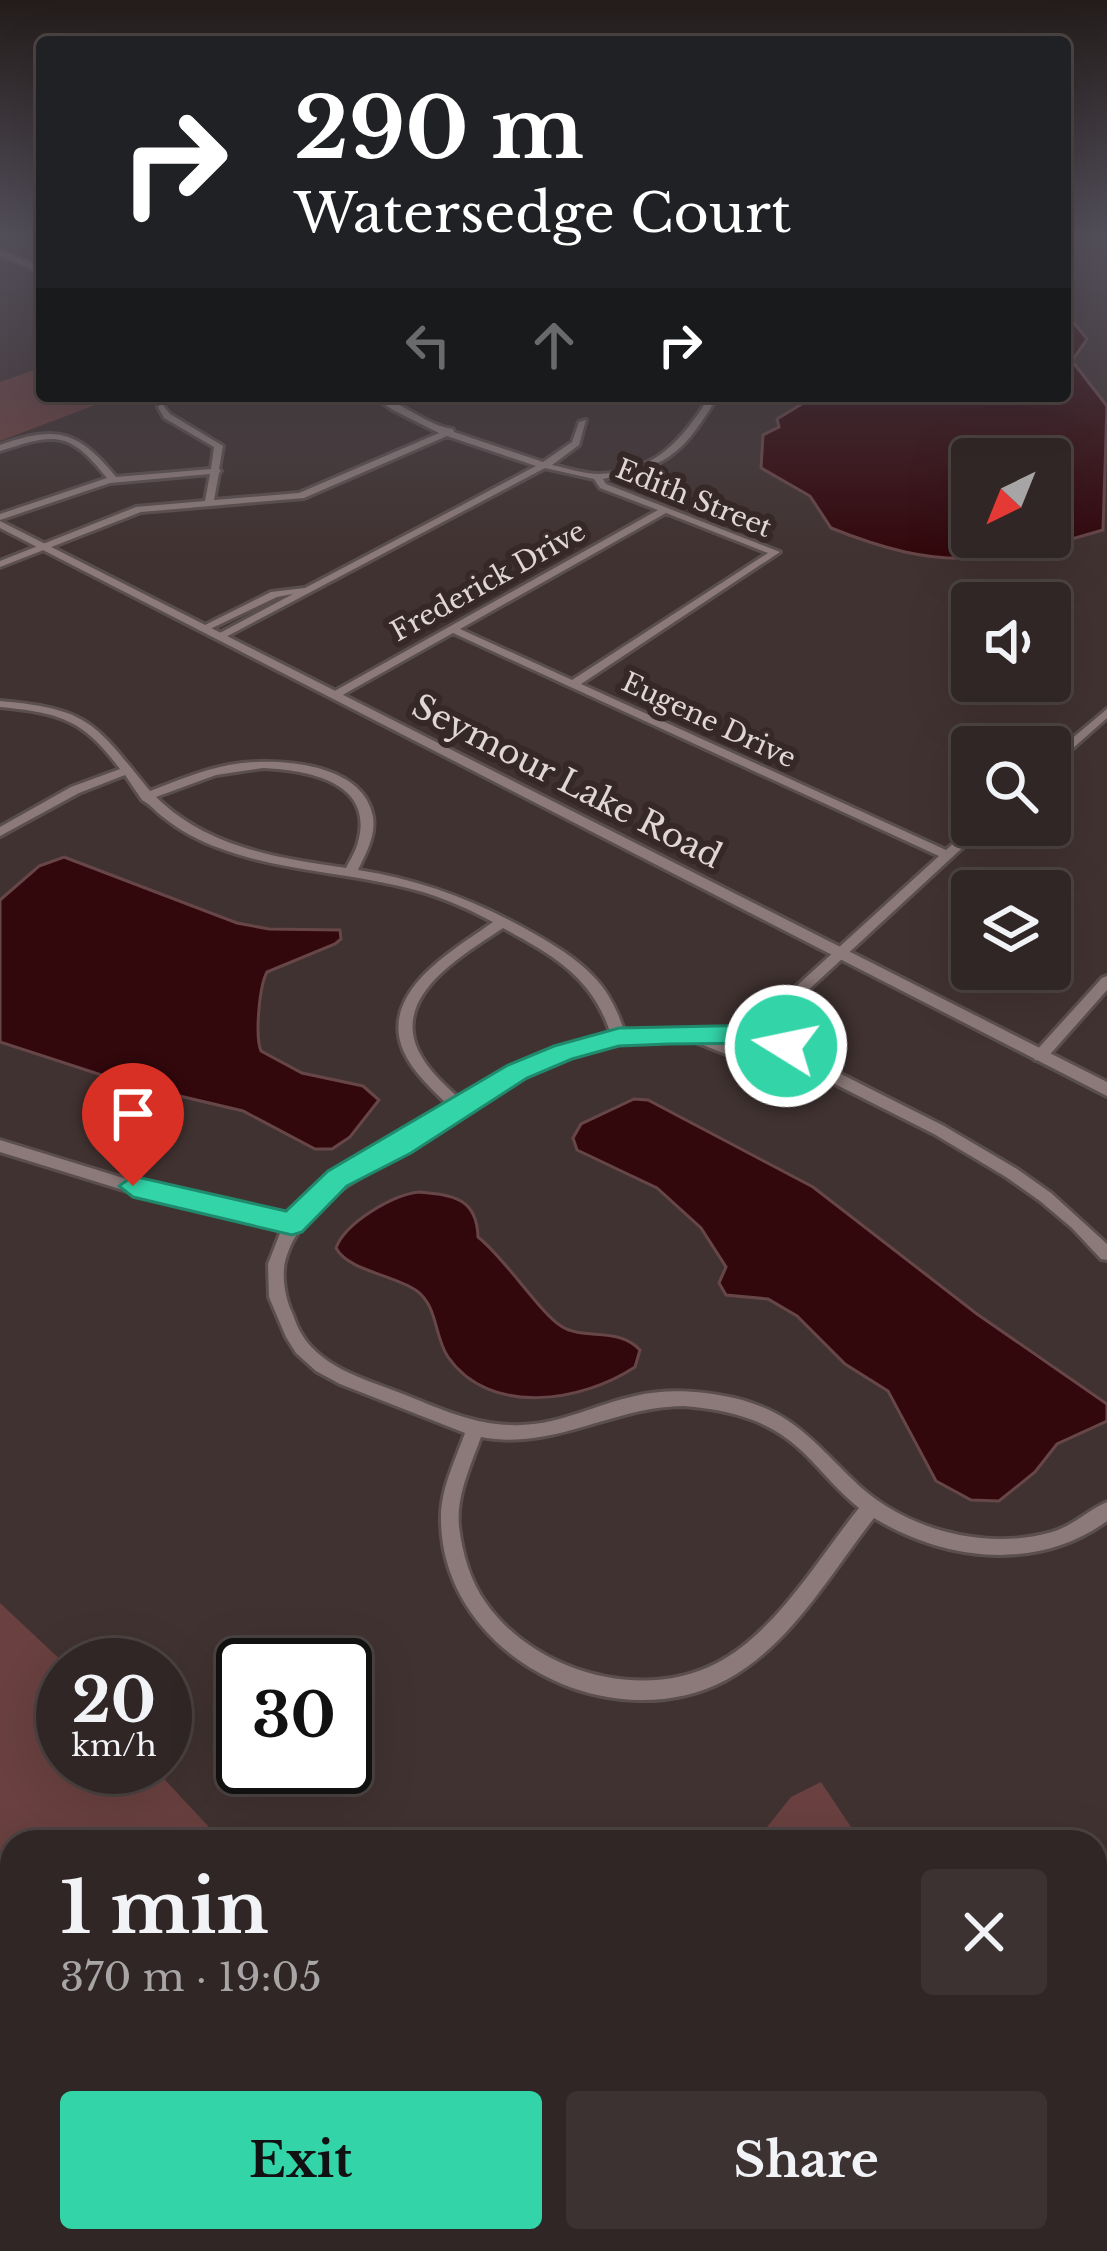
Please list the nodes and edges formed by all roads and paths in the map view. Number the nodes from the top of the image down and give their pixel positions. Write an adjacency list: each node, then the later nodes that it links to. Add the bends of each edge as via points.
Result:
1 (390, 402): 5 (street, Edith Street)
2 (710, 402): 9 (street, via 668,460)
3 (162, 407): 8 (street, via 220,446)
4 (583, 422): 7 (street, via 576,443)
5 (450, 430): 7 (street, Edith Street); 12 (street, via 302,496)
6 (0, 448): 10 (street, via 45,432 74,441)
7 (542, 466): 9 (street, Edith Street); 19 (street)
8 (217, 471): 10 (street); 12 (street)
9 (597, 478): 14 (street, Edith Street)
10 (113, 479): 13 (street)
11 (0, 503): 13 (street)
12 (208, 503): 16 (street, via 150,509)
13 (20, 509): 15 (street)
14 (665, 510): 21 (street, Frederick Drive); 23 (street, Edith Street, via 776,555)
15 (0, 520): 16 (street, Seymour Lake Road)
16 (48, 548): 17 (street); 18 (street); 20 (street, Seymour Lake Road)
17 (0, 564)
18 (0, 573)
19 (302, 590): 20 (street, via 275,594); 22 (street)
20 (204, 628): 22 (street, Seymour Lake Road)
21 (452, 629): 23 (street, Eugene Drive); 24 (street, Frederick Drive)
22 (220, 637): 24 (street, Seymour Lake Road)
23 (573, 684): 32 (street, Eugene Drive)
24 (335, 695): 35 (street, Seymour Lake Road)
25 (0, 704): 28 (street, via 83,722 108,739)
26 (1107, 712): 27 (street)
27 (1071, 744)
28 (127, 770): 29 (street); 30 (street)
29 (146, 797): 33 (street, via 224,845); 33 (street, via 238,766 325,774 370,814 370,839)
30 (0, 832)
31 (956, 846): 32 (street)
32 (946, 855): 35 (street)
33 (352, 872): 34 (street, via 435,891)
34 (503, 922): 39 (street, via 589,975); 47 (street, via 428,975 406,1016 407,1049 418,1068)
35 (838, 953): 37 (street); 42 (street, Seymour Lake Road)
36 (1107, 981): 42 (street)
37 (784, 1004): 38 (street); 41 (street)
38 (755, 1034): 40 (street); 41 (street); 43 (street, via 744,1049)
39 (619, 1037): 40 (street); 47 (street, via 531,1066)
40 (694, 1037): 43 (street)
41 (785, 1044): 44 (street, via 783,1059); 45 (street)
42 (1040, 1056): 46 (street, Seymour Lake Road)
43 (752, 1059): 44 (street)
44 (773, 1064): 45 (street)
45 (826, 1073): 50 (street, via 1018,1177)
46 (1107, 1090)
47 (460, 1108): 49 (street, via 338,1179)
48 (0, 1146): 49 (street)
49 (292, 1224): 51 (street, via 276,1273 297,1342 338,1376)
50 (1107, 1254)
51 (476, 1429): 52 (street, via 555,1428 640,1401 738,1408 799,1437); 52 (street, via 450,1526 474,1604 529,1660 600,1687 647,1690 718,1673 775,1626)
52 (871, 1507): 53 (street, via 933,1538 1005,1546 1059,1537)
53 (1107, 1510)

